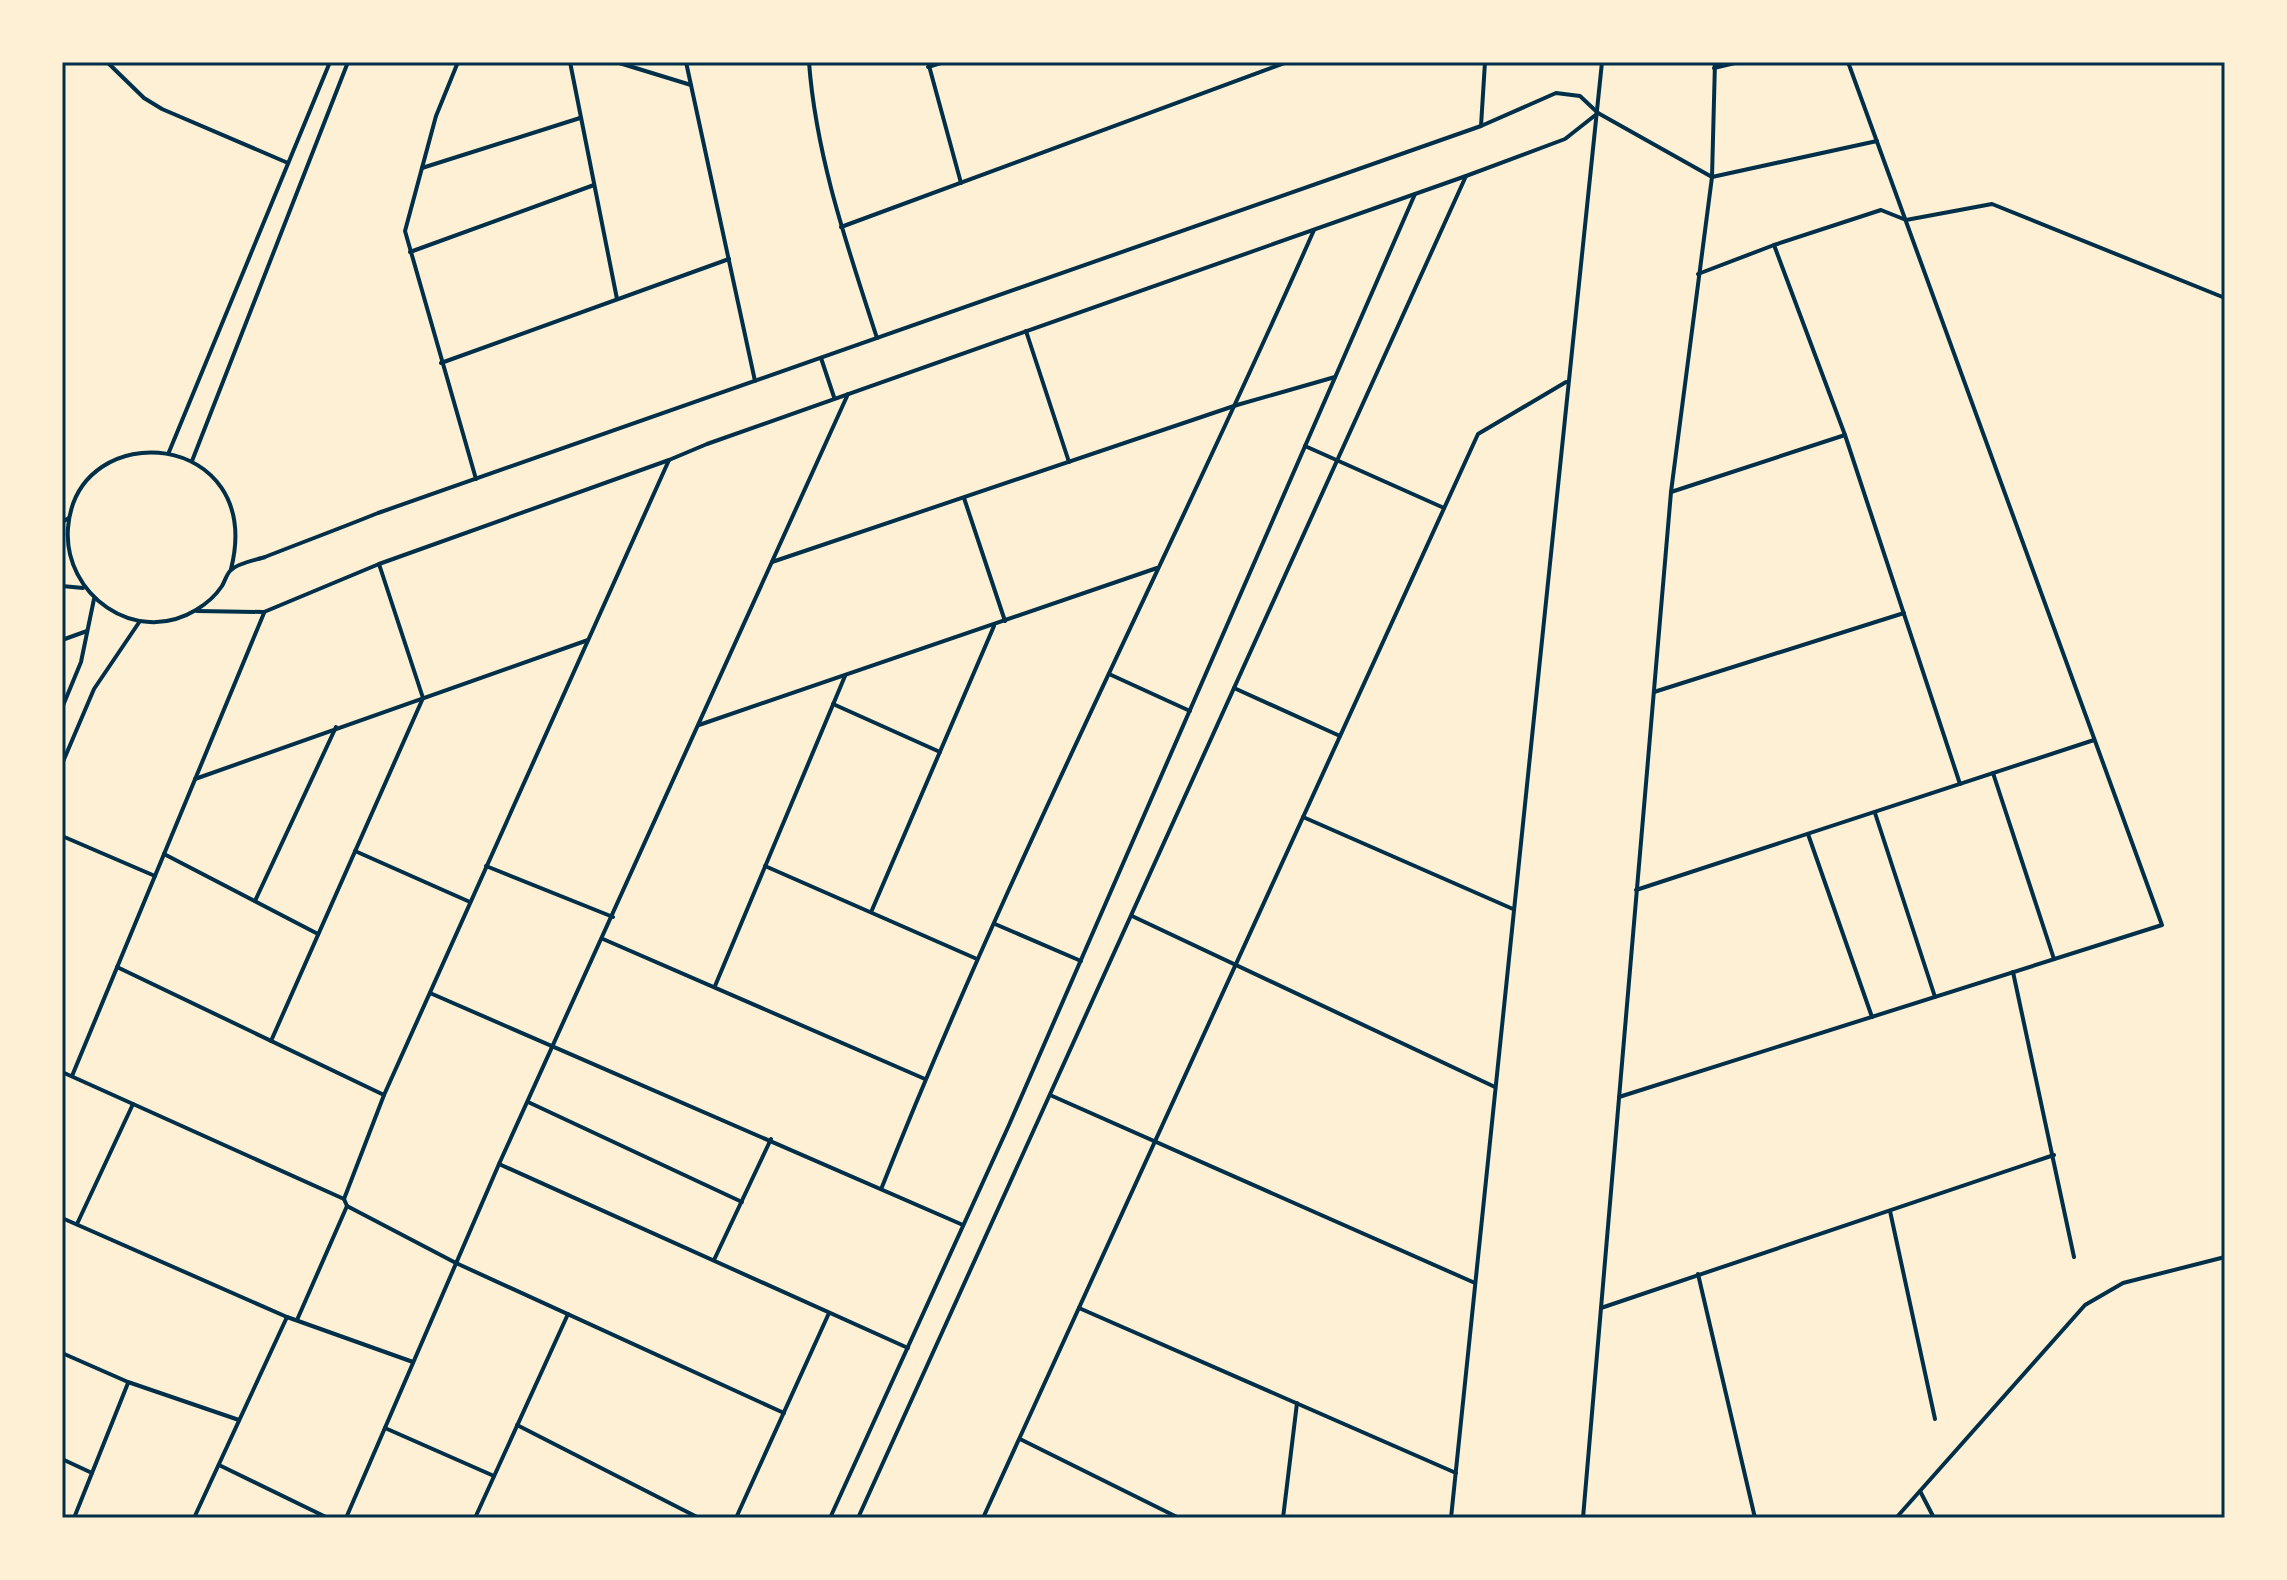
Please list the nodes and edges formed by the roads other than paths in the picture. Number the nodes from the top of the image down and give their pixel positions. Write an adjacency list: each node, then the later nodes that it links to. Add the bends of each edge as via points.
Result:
1 (107, 62): 22 (street, via 162,109)
2 (330, 62): 22 (street)
3 (348, 62): 53 (street)
4 (458, 62): 23 (street)
5 (570, 62): 19 (street)
6 (616, 62): 17 (street)
7 (686, 62): 17 (street)
8 (809, 62): 30 (street, via 812,107)
9 (944, 62): 15 (street)
10 (1287, 62): 26 (street)
11 (1485, 62): 20 (street)
12 (1602, 62): 18 (street)
13 (1739, 62): 16 (street)
14 (1848, 62): 21 (street)
15 (928, 64): 26 (street)
16 (1714, 65): 25 (street)
17 (691, 85): 34 (street)
18 (1598, 113): 20 (street, via 1580,96 1556,93); 24 (street, via 1565,139); 25 (street); 44 (street)
19 (580, 118): 23 (street); 27 (street)
20 (1481, 126): 39 (street)
21 (1877, 141): 25 (street); 29 (street)
22 (288, 163): 50 (street)
23 (422, 168): 33 (street, via 405,231)
24 (1466, 176): 28 (street); 51 (street)
25 (1712, 177): 35 (street)
26 (961, 183): 30 (street)
27 (594, 185): 33 (street); 37 (street)
28 (1415, 194): 31 (street); 42 (street)
29 (1906, 220): 32 (street, via 1881,210); 36 (street, via 1992,204); 88 (street)
30 (841, 227): 39 (street)
31 (1314, 230): 38 (street); 47 (street)
32 (1774, 245): 35 (street); 48 (street)
33 (410, 252): 41 (street)
34 (729, 259): 37 (street); 43 (street)
35 (1698, 274): 56 (street)
36 (2225, 298)
37 (617, 299): 41 (street)
38 (1026, 331): 45 (street); 54 (street)
39 (877, 338): 40 (street)
40 (821, 358): 43 (street); 46 (street)
41 (440, 363): 55 (street)
42 (1335, 377): 47 (street); 49 (street)
43 (755, 381): 55 (street)
44 (1566, 382): 58 (street, via 1478,434); 106 (street)
45 (848, 394): 46 (street); 61 (street)
46 (834, 399): 52 (street)
47 (1237, 405): 54 (street); 63 (street)
48 (1845, 435): 56 (street); 70 (street)
49 (1305, 446): 51 (street); 84 (street)
50 (168, 453): 53 (street); 59 (street, via 136,454 106,465 89,480)
51 (1338, 459): 58 (street); 79 (street)
52 (669, 460): 62 (street); 76 (street)
53 (192, 461): 64 (street, via 227,496 236,520)
54 (1069, 462): 57 (street)
55 (476, 479): 64 (street)
56 (1671, 492): 80 (street)
57 (964, 498): 61 (street); 72 (street)
58 (1444, 508): 87 (street)
59 (69, 518): 60 (street); 66 (street, via 67,542)
60 (62, 522)
61 (772, 562): 85 (street)
62 (379, 564): 69 (street); 81 (street)
63 (1157, 568): 72 (street); 77 (street)
64 (231, 569): 68 (street, via 222,586)
65 (62, 586): 66 (street)
66 (83, 588): 67 (street)
67 (94, 599): 71 (street, via 113,613); 74 (street)
68 (195, 611): 69 (street); 71 (street, via 166,621)
69 (264, 612): 92 (street)
70 (1904, 613): 80 (street); 93 (street)
71 (140, 621): 90 (street, via 94,689)
72 (1005, 621): 73 (street)
73 (995, 624): 78 (street); 89 (street)
74 (87, 631): 75 (street); 83 (street)
75 (62, 640)
76 (588, 640): 81 (street); 100 (street)
77 (1109, 674): 84 (street); 110 (street)
78 (845, 676): 82 (street); 85 (street)
79 (1234, 688): 87 (street); 108 (street)
80 (1653, 693): 103 (street)
81 (423, 698): 86 (street); 98 (street)
82 (833, 704): 89 (street); 101 (street)
83 (62, 708)
84 (1190, 711): 115 (street)
85 (699, 725): 109 (street)
86 (336, 727): 92 (street); 104 (street)
87 (1340, 736): 95 (street)
88 (2095, 740): 91 (street); 114 (street, via 2162,925)
89 (940, 752): 107 (street)
90 (62, 764)
91 (1993, 773): 93 (street); 114 (street)
92 (195, 779): 99 (street)
93 (1960, 784): 94 (street)
94 (1875, 813): 96 (street); 121 (street)
95 (1303, 817): 106 (street); 116 (street)
96 (1808, 834): 103 (street); 122 (street)
97 (62, 836): 102 (street)
98 (355, 851): 105 (street); 111 (street)
99 (164, 854): 102 (street); 104 (street)
100 (486, 866): 105 (street); 109 (street)
101 (765, 866): 107 (street); 119 (street)
102 (155, 876): 117 (street)
103 (1636, 890): 131 (street)
104 (255, 901): 111 (street)
105 (470, 902): 120 (street)
106 (1513, 909): 128 (street)
107 (872, 910): 113 (street)
108 (1131, 916): 116 (street); 130 (street)
109 (613, 917): 112 (street)
110 (994, 923): 113 (street); 115 (street)
111 (318, 934): 123 (street)
112 (603, 939): 119 (street); 124 (street)
113 (977, 959): 127 (street)
114 (2054, 959): 118 (street)
115 (1081, 961): 145 (street)
116 (1236, 965): 128 (street); 135 (street)
117 (117, 967): 123 (street); 126 (street)
118 (2013, 972): 121 (street); 136 (street)
119 (715, 986): 127 (street)
120 (429, 993): 124 (street); 129 (street)
121 (1935, 997): 122 (street)
122 (1872, 1017): 131 (street)
123 (271, 1041): 129 (street)
124 (554, 1045): 132 (street); 134 (street)
125 (62, 1072): 126 (street)
126 (72, 1076): 133 (street)
127 (925, 1079): 138 (street)
128 (1495, 1087): 151 (street)
129 (384, 1095): 139 (street)
130 (1050, 1095): 135 (street); 183 (street)
131 (1619, 1097): 153 (street)
132 (528, 1102): 137 (street); 140 (street)
133 (133, 1104): 139 (street); 144 (street)
134 (771, 1139): 138 (street); 140 (street)
135 (1155, 1143): 151 (street); 152 (street)
136 (2054, 1155): 142 (street); 146 (street)
137 (499, 1164): 148 (street); 149 (street)
138 (882, 1187): 145 (street)
139 (344, 1199): 141 (street)
140 (742, 1202): 148 (street)
141 (347, 1206): 149 (street); 157 (street)
142 (1890, 1211): 150 (street); 164 (street)
143 (62, 1218): 144 (street)
144 (77, 1224): 156 (street)
145 (963, 1225): 158 (street)
146 (2074, 1257)
147 (2225, 1257): 174 (street, via 2123,1283 2085,1305)
148 (714, 1261): 154 (street)
149 (456, 1263): 155 (street); 160 (street)
150 (1698, 1274): 153 (street); 189 (street)
151 (1475, 1283): 172 (street)
152 (1079, 1308): 162 (street); 168 (street)
153 (1601, 1308): 188 (street)
154 (829, 1313): 158 (street); 163 (street)
155 (568, 1314): 163 (street); 166 (street)
156 (287, 1317): 157 (street); 165 (street)
157 (297, 1320): 160 (street)
158 (908, 1348): 182 (street)
159 (62, 1353): 161 (street)
160 (413, 1362): 167 (street)
161 (128, 1382): 165 (street); 171 (street)
162 (1297, 1403): 172 (street); 186 (street)
163 (784, 1413): 181 (street)
164 (1935, 1419)
165 (239, 1420): 170 (street)
166 (517, 1425): 173 (street); 180 (street)
167 (385, 1428): 173 (street); 178 (street)
168 (1019, 1439): 184 (street); 185 (street)
169 (62, 1459): 171 (street)
170 (219, 1465): 176 (street); 177 (street)
171 (92, 1473): 175 (street)
172 (1456, 1473): 187 (street)
173 (494, 1476): 179 (street)
174 (1920, 1491): 190 (street); 191 (street)
175 (74, 1518)
176 (194, 1518)
177 (328, 1518)
178 (346, 1518)
179 (475, 1518)
180 (699, 1518)
181 (736, 1518)
182 (830, 1518)
183 (858, 1518)
184 (983, 1518)
185 (1179, 1518)
186 (1283, 1518)
187 (1451, 1518)
188 (1583, 1518)
189 (1755, 1518)
190 (1896, 1518)
191 (1934, 1518)

